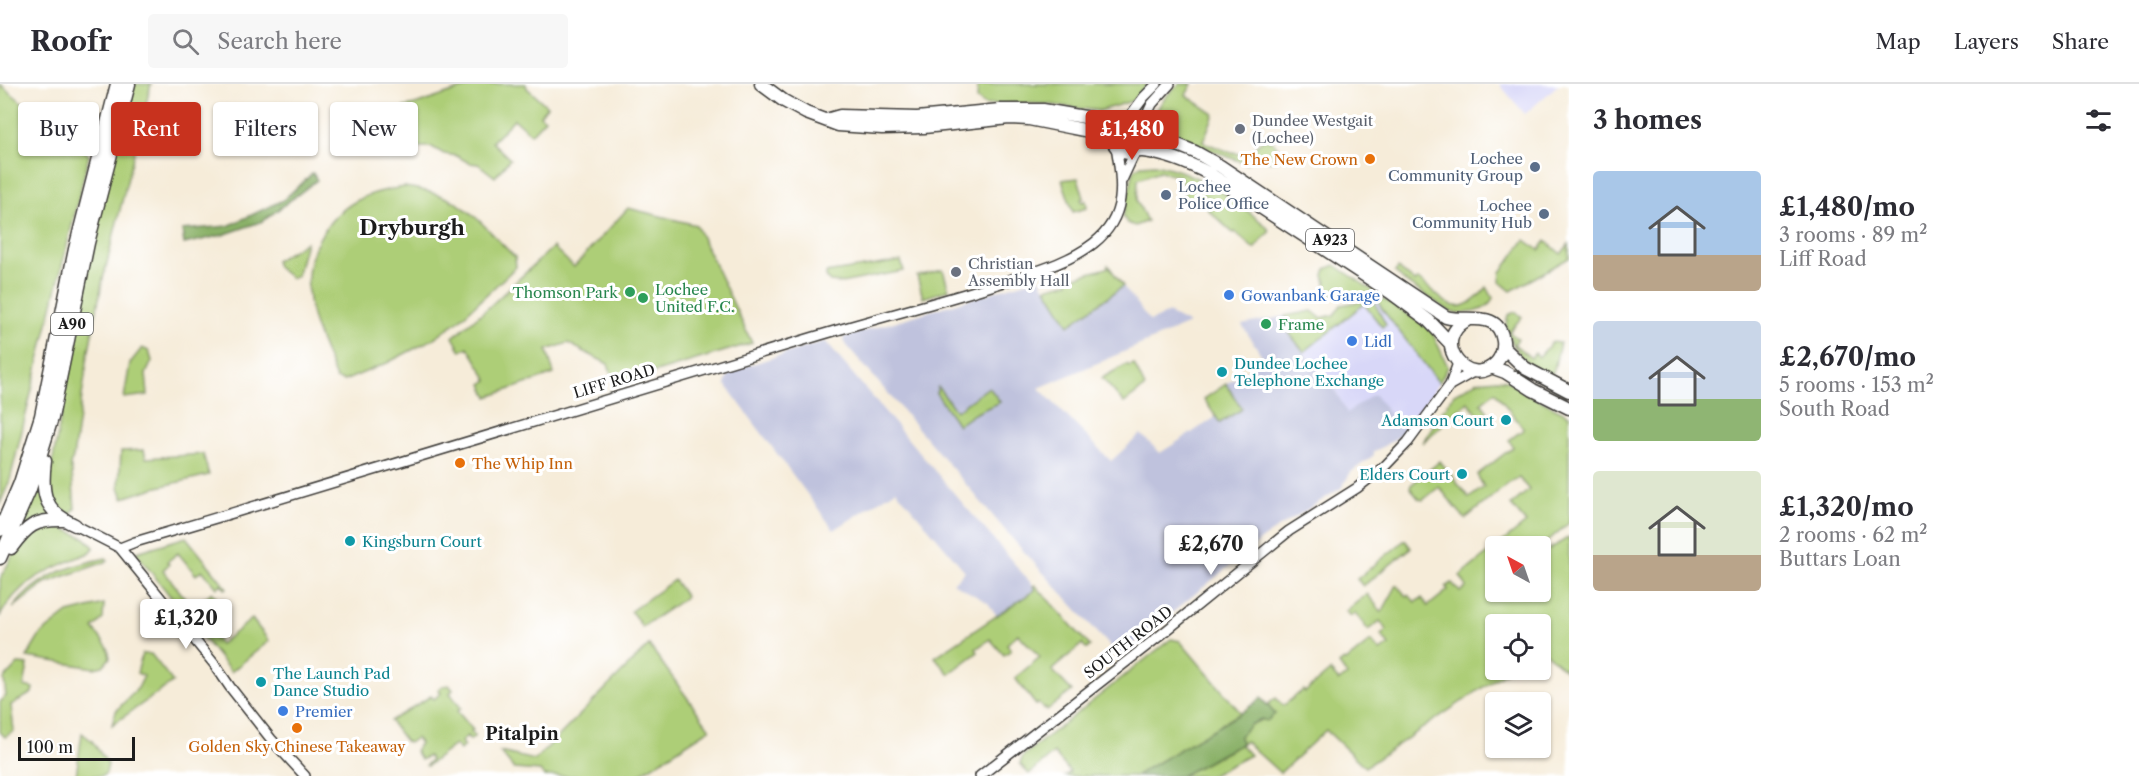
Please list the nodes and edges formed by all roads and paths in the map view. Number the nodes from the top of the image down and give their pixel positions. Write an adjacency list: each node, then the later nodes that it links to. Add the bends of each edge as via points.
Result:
1 (117, 84): 23 (main road, A90, via 75,249 41,416)
2 (129, 84): 21 (main road, A90, via 88,243)
3 (761, 84): 6 (main road, A923, via 806,113)
4 (1157, 84): 7 (street)
5 (1170, 84): 8 (street, via 1152,104)
6 (826, 120): 7 (main road, A923, via 840,116 917,118 1043,110); 9 (main road, A923, via 838,125 882,128 1029,119 1094,132)
7 (1124, 121): 8 (main road, A923, via 1133,120); 9 (main road, via 1114,130)
8 (1144, 129): 10 (main road, via 1146,142); 12 (main road, A923, via 1220,166 1446,317)
9 (1114, 142): 10 (main road, A923, via 1124,152); 11 (street, LIFF ROAD)
10 (1137, 151): 11 (street, LIFF ROAD); 13 (main road, A923, via 1183,160 1234,188 1419,313)
11 (1122, 181): 24 (street, LIFF ROAD, via 1119,208 1106,232 1083,251 1034,272)
12 (1467, 320): 13 (main road, via 1455,329); 14 (main road, A923, via 1484,319 1496,325)
13 (1450, 343): 15 (main road, A923)
14 (1503, 347): 16 (main road); 19 (main road, A923, via 1525,368)
15 (1458, 363): 17 (main road); 18 (street, SOUTH ROAD)
16 (1491, 367): 17 (main road); 20 (main road)
17 (1475, 371): 18 (street, SOUTH ROAD)
18 (1450, 385): 28 (street, SOUTH ROAD, via 1385,466 1289,531)
19 (1569, 391)
20 (1569, 408)
21 (52, 418): 22 (main road, via 42,482 44,495 48,504); 25 (main road, A90, via 30,489)
22 (70, 522): 24 (street); 26 (main road, via 52,520 30,525)
23 (0, 530)
24 (120, 548): 27 (street, via 271,740)
25 (0, 558)
26 (0, 563)
27 (305, 776)
28 (980, 776)

